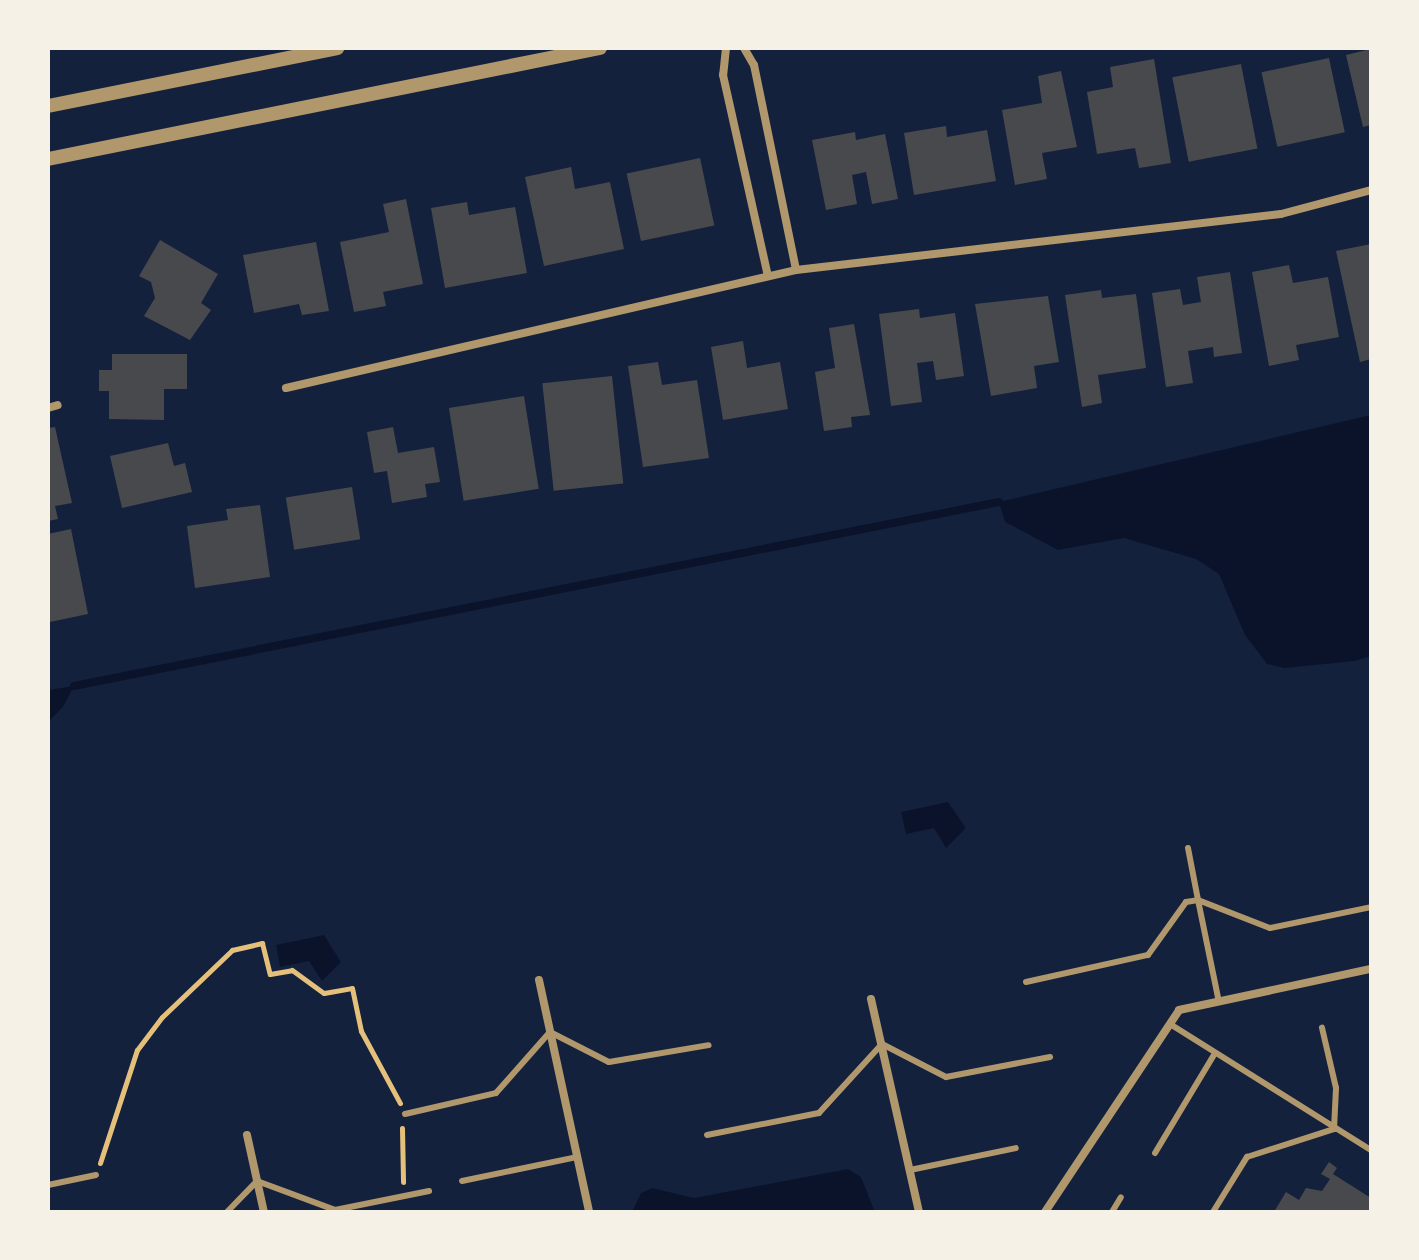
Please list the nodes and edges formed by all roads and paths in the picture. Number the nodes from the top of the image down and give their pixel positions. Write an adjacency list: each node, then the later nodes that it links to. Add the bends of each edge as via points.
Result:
1 (337, 48): 5 (street)
2 (600, 48): 6 (street)
3 (726, 48): 9 (street, via 723,75)
4 (744, 48): 8 (street, via 754,65)
5 (48, 106)
6 (48, 159)
7 (1371, 190): 8 (street, via 1281,214)
8 (796, 270): 9 (street)
9 (768, 276): 10 (street)
10 (286, 388)
11 (1188, 848): 12 (lane)
12 (1198, 900): 13 (lane, via 1270,928); 16 (lane, via 1186,902 1148,955); 18 (lane)
13 (1371, 907)
14 (1371, 969): 18 (street)
15 (539, 980): 21 (street)
16 (1026, 982)
17 (871, 999): 22 (street)
18 (1219, 1002): 19 (street, via 1179,1010)
19 (1170, 1024): 24 (lane); 46 (street)
20 (1322, 1028): 27 (lane, via 1336,1088)
21 (550, 1032): 23 (lane, via 609,1062); 26 (lane, via 496,1093); 33 (street)
22 (882, 1044): 25 (lane, via 946,1077); 29 (lane, via 819,1113); 34 (street)
23 (709, 1045)
24 (1214, 1055): 27 (lane); 32 (lane)
25 (1050, 1057)
26 (405, 1114): 35 (path, via 361,1031 352,988 324,993 292,970 270,974 262,943 232,950 162,1017 137,1050); 40 (path)
27 (1334, 1129): 31 (lane); 48 (lane, via 1247,1157)
28 (247, 1135): 36 (street)
29 (707, 1135)
30 (1016, 1148): 34 (lane)
31 (1371, 1150)
32 (1155, 1153)
33 (577, 1157): 37 (lane); 44 (street)
34 (910, 1170): 45 (street)
35 (96, 1175): 38 (lane)
36 (257, 1181): 40 (lane, via 335,1210); 42 (lane); 43 (street)
37 (462, 1181)
38 (48, 1185)
39 (429, 1191): 40 (lane)
40 (404, 1196)
41 (1121, 1197): 47 (lane)
42 (227, 1212)
43 (264, 1212)
44 (589, 1212)
45 (919, 1212)
46 (1045, 1212)
47 (1112, 1212)
48 (1213, 1212)

